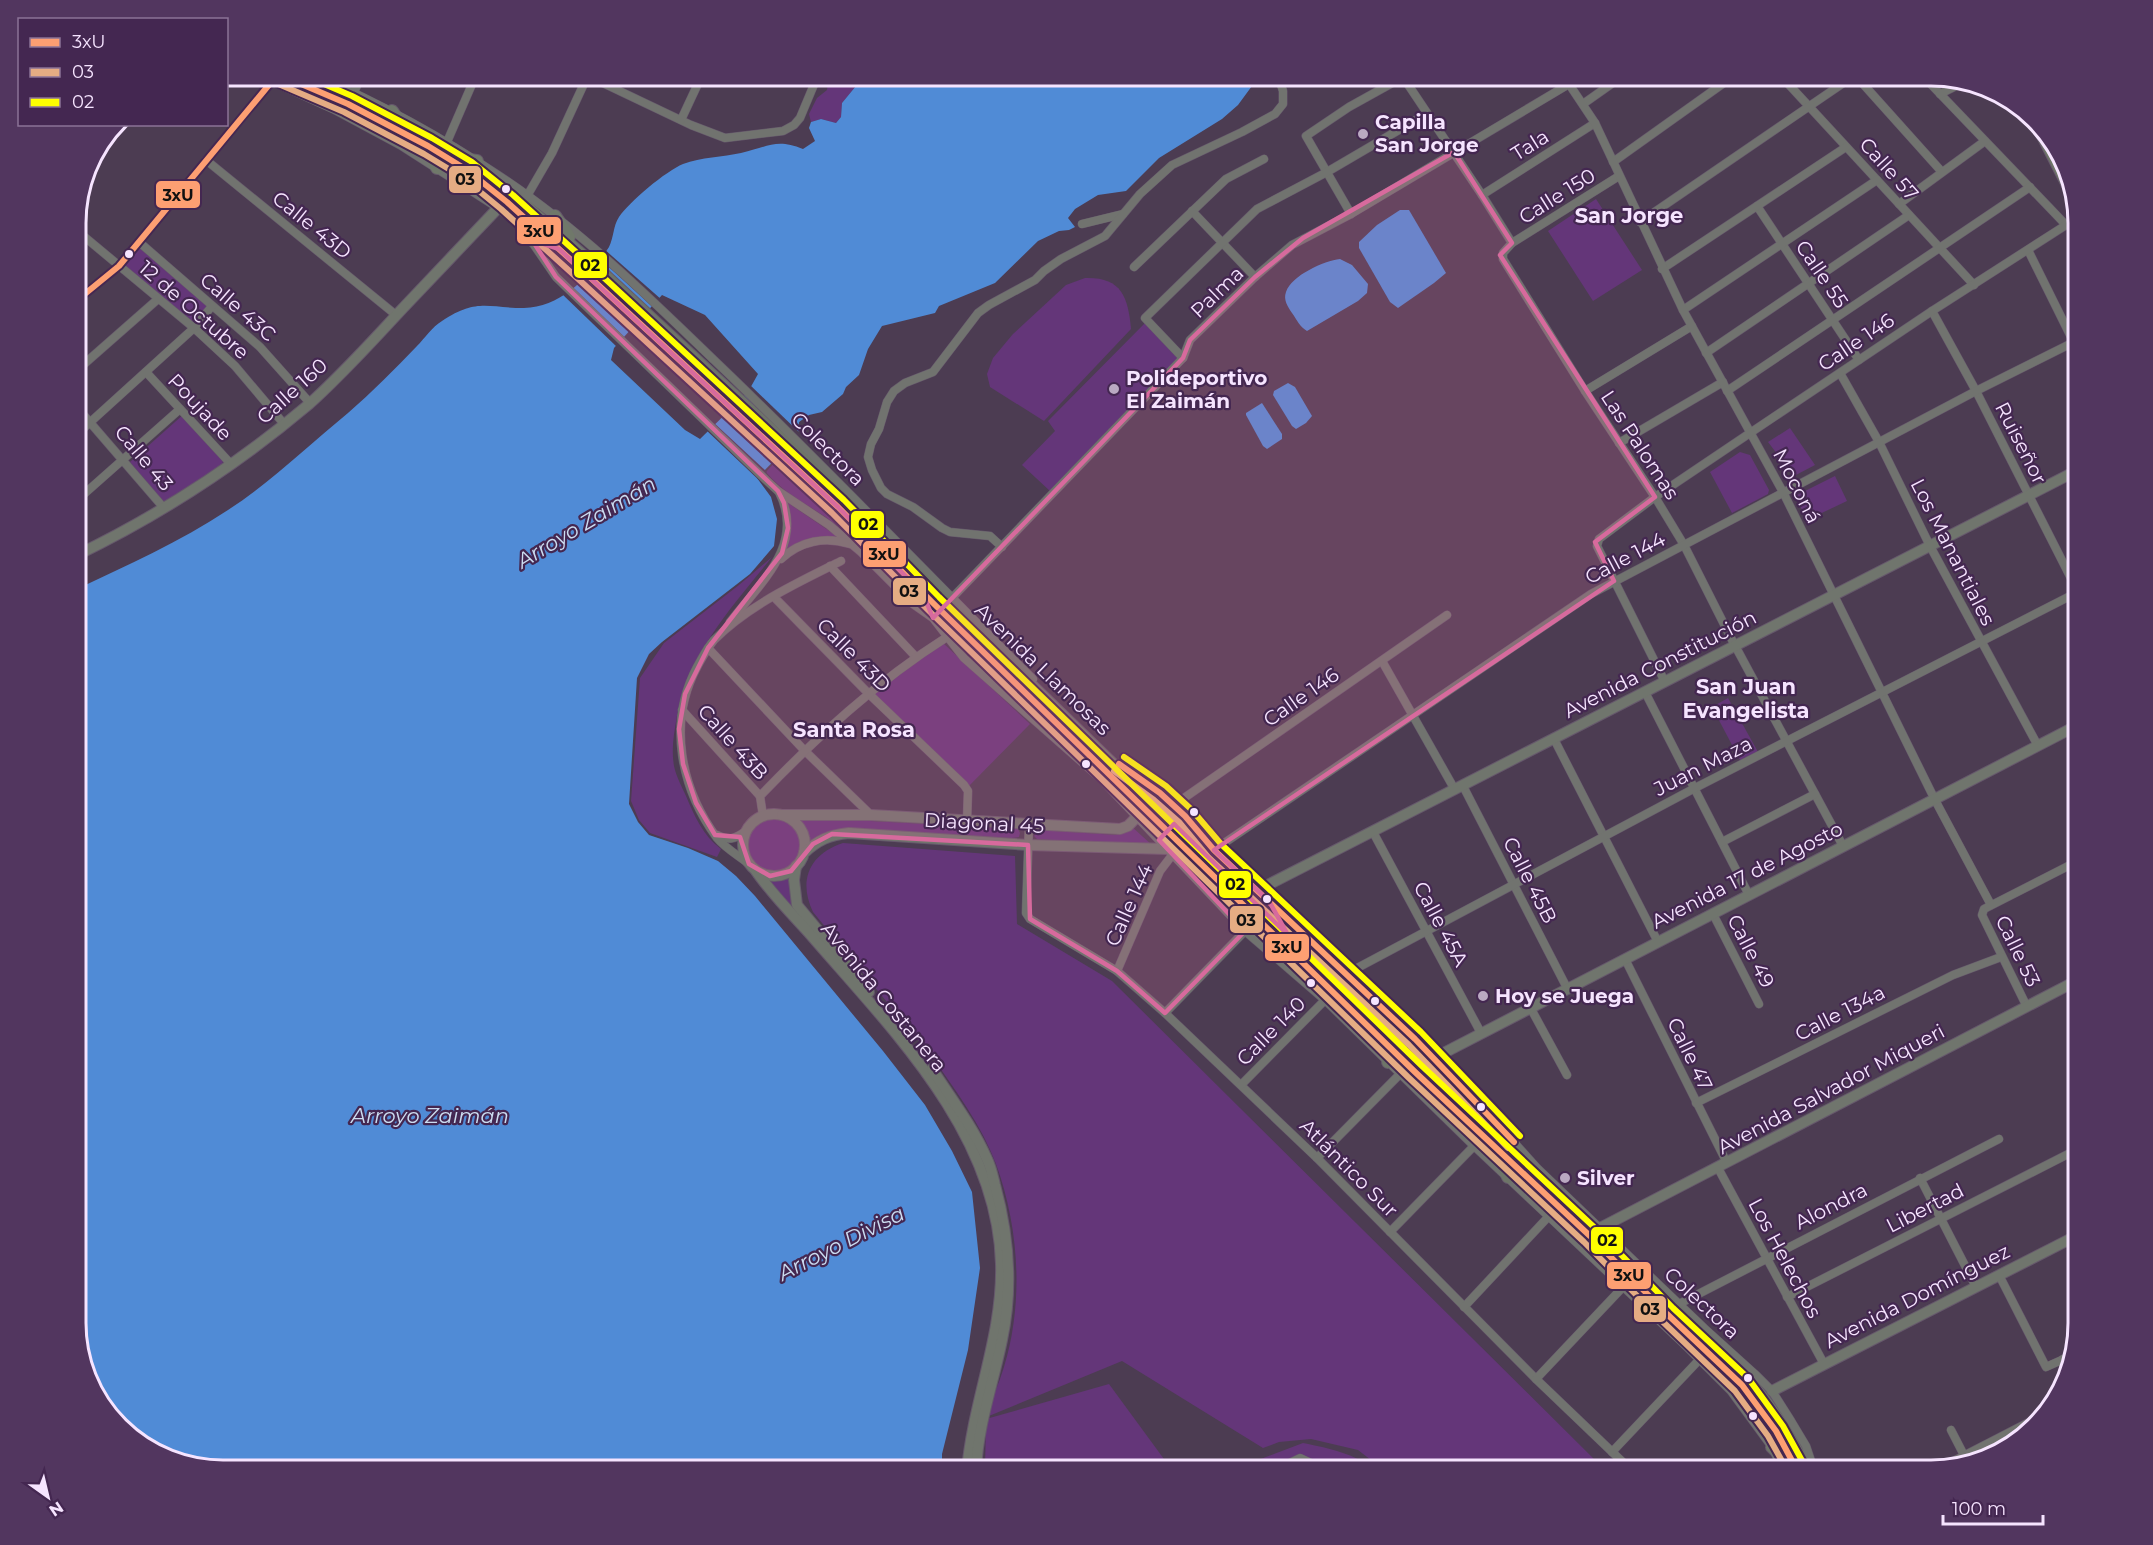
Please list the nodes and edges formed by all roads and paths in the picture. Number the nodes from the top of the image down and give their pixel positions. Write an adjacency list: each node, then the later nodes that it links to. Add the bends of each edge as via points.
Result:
1 (269, 86): 40 (street)
2 (293, 86): 43 (street, Colectora)
3 (301, 86): 35 (highway, via 348,104)
4 (322, 86): 32 (highway)
5 (340, 86): 24 (street)
6 (357, 86): 24 (street)
7 (471, 86): 34 (street)
8 (582, 86): 50 (street, via 552,153)
9 (610, 86): 30 (street)
10 (697, 86): 30 (street)
11 (813, 86): 30 (street, via 800,118 783,131 725,138)
12 (1281, 86): 55 (street, via 1283,104 1275,114 1172,165)
13 (1387, 86): 44 (street, via 1306,136)
14 (1409, 86): 29 (street)
15 (1566, 86): 37 (street, Palma)
16 (1570, 86): 26 (street, Moconá)
17 (1609, 86): 26 (street)
18 (1720, 86): 42 (street, Calle 150)
19 (1790, 86): 27 (street, Calle 57)
20 (1838, 86): 27 (street)
21 (1865, 86): 45 (street)
22 (1933, 86): 25 (street)
23 (1952, 88): 25 (street)
24 (354, 92): 28 (street)
25 (1940, 94): 33 (street)
26 (1583, 105): 31 (street, Moconá)
27 (1808, 105): 36 (street, Calle 57); 59 (street)
28 (392, 111): 32 (highway); 34 (street)
29 (1426, 114): 37 (street); 44 (street)
30 (681, 120)
31 (1595, 123): 42 (street, Moconá); 49 (street, Tala)
32 (401, 125): 38 (highway)
33 (1985, 141): 45 (street); 48 (street)
34 (447, 142): 41 (street, Colectora)
35 (428, 146): 43 (highway); 70 (highway, via 481,181)
36 (1846, 147): 47 (street, Calle 57); 52 (street)
37 (1455, 152): 49 (street); 56 (street, Palma)
38 (460, 159): 41 (highway); 68 (highway, via 514,196)
39 (1264, 159): 54 (street, via 1226,179)
40 (206, 160): 64 (street); 84 (street, Calle 43D)
41 (477, 161): 50 (street, Colectora)
42 (1613, 162): 46 (street, Moconá)
43 (437, 168): 53 (street, Colectora)
44 (1327, 172): 56 (street); 65 (street, via 1257,209)
45 (1942, 172): 51 (street)
46 (1619, 176): 59 (street, Moconá); 66 (street, Calle 150)
47 (1877, 180): 51 (street, Calle 57); 67 (street)
48 (2030, 187): 61 (street); 69 (street)
49 (1482, 195): 66 (street)
50 (526, 196): 58 (street, Colectora)
51 (1899, 204): 57 (street, Calle 57)
52 (1757, 206): 67 (street, Calle 55); 75 (street)
53 (498, 208): 63 (street, Colectora); 84 (main road, Calle 160)
54 (1192, 211): 65 (street); 74 (street)
55 (1123, 214): 60 (street); 122 (street, via 1105,236 978,313 933,372 894,391 871,444 868,457 872,470 887,494 950,532 990,536)
56 (1351, 214): 76 (street, Palma, via 1292,245)
57 (1909, 215): 69 (street, Calle 57); 77 (street)
58 (555, 216): 68 (highway); 72 (street, Colectora)
59 (1640, 222): 75 (street, Moconá)
60 (1082, 224)
61 (2066, 225): 71 (street, Calle 146)
62 (86, 238): 73 (street, 12 de Octubre)
63 (532, 240): 70 (highway); 113 (street, Colectora, via 566,287)
64 (139, 242): 73 (street); 81 (street, Calle 43C)
65 (1221, 242): 76 (street); 91 (street, via 1145,318)
66 (1512, 243): 97 (street, Las Palomas, via 1503,259)
67 (1782, 244): 77 (street, Calle 55); 82 (street)
68 (576, 248): 72 (highway)
69 (1940, 248): 78 (street, Calle 57); 85 (street)
70 (559, 249): 72 (highway)
71 (2028, 250): 78 (street, Calle 146); 87 (street)
72 (590, 261): 109 (main road, Avenida Llamosas, via 721,392); 109 (street, Colectora, via 662,309 741,385)
73 (119, 266): 79 (street); 80 (street, 12 de Octubre)
74 (1134, 267)
75 (1662, 269): 82 (street, Moconá)
76 (1255, 277): 91 (street, Palma, via 1190,340)
77 (1808, 283): 85 (street, Calle 55); 90 (street)
78 (1974, 285): 83 (street, Calle 146)
79 (86, 293)
80 (158, 299): 88 (street, 12 de Octubre); 93 (street)
81 (212, 306): 88 (street); 100 (street, Calle 43C, via 260,347)
82 (1683, 310): 86 (street, Moconá)
83 (1932, 311): 92 (street, Calle 146); 99 (street, Ruiseñor)
84 (396, 315): 100 (main road, Calle 160)
85 (1832, 320): 92 (street, Calle 55); 98 (street)
86 (1692, 326): 90 (street, Moconá); 97 (street)
87 (2068, 326)
88 (194, 328): 94 (street); 104 (street, 12 de Octubre, via 235,366)
89 (2068, 345): 99 (street, Calle 144)
90 (1706, 353): 96 (street, Moconá)
91 (1183, 358): 122 (street, Palma)
92 (1859, 360): 95 (street, Calle 146)
93 (86, 362)
94 (146, 372): 101 (street, Poujade); 103 (street)
95 (1840, 373): 106 (street, Calle 146); 107 (street, Los Manantiales)
96 (1723, 382): 98 (street, Moconá); 108 (street)
97 (1586, 391): 108 (street, Las Palomas)
98 (1727, 391): 106 (street, Moconá)
99 (1976, 391): 107 (street, Calle 144); 116 (street, Ruiseñor)
100 (310, 403): 104 (main road, Calle 160)
101 (180, 409): 110 (street); 111 (street, Poujade)
102 (86, 417): 103 (street, Calle 43)
103 (91, 422): 105 (street); 110 (street, Calle 43)
104 (284, 424): 111 (main road, Calle 160)
105 (86, 426)
106 (1750, 433): 115 (street, Moconá); 117 (street, Calle 146)
107 (1879, 442): 115 (street, Calle 144); 121 (street, Los Manantiales)
108 (1619, 443): 117 (street, Las Palomas)
109 (792, 450): 132 (main road, Avenida Llamosas); 132 (main road, Avenida Llamosas, via 838,507 923,594)
110 (124, 460): 114 (street); 118 (street, Calle 43)
111 (230, 464): 118 (main road, Calle 160)
112 (2068, 475): 116 (main road, Avenida Constitución)
113 (778, 491): 120 (street, Colectora); 125 (street, via 788,528)
114 (86, 493)
115 (1784, 494): 119 (street, Calle 144); 129 (street, Moconá)
116 (2029, 495): 121 (main road, Avenida Constitución); 127 (street, Ruiseñor)
117 (1655, 497): 119 (street, Las Palomas); 128 (street, Calle 146, via 1599,539 1597,546)
118 (164, 507): 123 (main road, Calle 160)
119 (1684, 545): 128 (street, Calle 144); 137 (street, Las Palomas)
120 (854, 546): 125 (street, via 817,540 794,548); 132 (street, Colectora, via 913,604)
121 (1930, 546): 129 (main road, Avenida Constitución); 136 (street, Los Manantiales)
122 (1002, 547): 132 (street, Palma)
123 (86, 550)
124 (841, 561): 126 (street)
125 (775, 564): 134 (street)
126 (830, 566): 130 (street); 139 (street)
127 (2068, 572)
128 (1614, 580): 141 (street); 146 (street, Calle 144)
129 (1832, 595): 137 (main road, Avenida Constitución); 144 (street, Moconá)
130 (774, 597): 134 (street, via 746,613); 143 (street, Calle 43D)
131 (2068, 597): 136 (street, Juan Maza)
132 (943, 608): 135 (street, Colectora); 157 (main road, Avenida Llamosas)
133 (1447, 615): 140 (street, Calle 146)
134 (719, 636): 138 (street)
135 (947, 637): 139 (street); 157 (street, Colectora, via 964,658 1101,779)
136 (1982, 643): 144 (street, Juan Maza); 150 (street, Los Manantiales)
137 (1736, 646): 141 (main road, Avenida Constitución); 149 (street, Las Palomas)
138 (708, 648): 145 (street, via 685,694); 151 (street)
139 (916, 657): 143 (street)
140 (1383, 661): 146 (street, Calle 45B); 158 (street, Calle 146)
141 (1665, 682): 142 (main road, Avenida Constitución)
142 (1645, 692): 148 (main road, Avenida Constitución); 153 (street, Calle 49)
143 (868, 693): 151 (street); 162 (street, Calle 43D, via 964,785 968,791)
144 (1882, 694): 149 (street, Juan Maza); 156 (street, Moconá)
145 (682, 710): 155 (street, Calle 43B); 166 (street, via 679,729 683,764 696,803)
146 (1412, 715): 152 (street, Calle 45B); 171 (street, Calle 144)
147 (2068, 730): 150 (main road, Avenida 17 de Agosto)
148 (1554, 739): 152 (main road, Avenida Constitución); 167 (street)
149 (1788, 741): 153 (street, Juan Maza); 154 (street, Las Palomas)
150 (2038, 746): 156 (main road, Avenida 17 de Agosto)
151 (804, 750): 155 (street); 160 (street)
152 (1459, 788): 165 (main road, Avenida Constitución); 177 (street, Calle 45B)
153 (1695, 788): 167 (street, Juan Maza); 168 (street, Calle 49)
154 (1815, 794): 168 (street); 170 (street, Las Palomas)
155 (760, 796): 161 (street)
156 (1935, 800): 170 (main road, Avenida 17 de Agosto); 181 (street, Moconá)
157 (1148, 805): 158 (street, Colectora); 163 (main road, Diagonal 45, via 1120,830); 172 (street, Colectora); 185 (main road, Avenida Llamosas); 200 (main road, Avenida Llamosas)
158 (1174, 805): 171 (street, Colectora)
159 (782, 815): 160 (main road, Diagonal 45); 161 (main road); 173 (main road, via 798,826)
160 (871, 815): 162 (main road, Diagonal 45)
161 (763, 816): 164 (main road)
162 (967, 821): 163 (main road, Diagonal 45)
163 (1029, 825): 169 (street)
164 (746, 831): 166 (street, via 728,839); 176 (main road, via 742,848)
165 (1373, 832): 178 (main road, Avenida Constitución); 183 (street, Calle 45A)
166 (715, 834): 176 (street)
167 (1605, 837): 177 (street, Juan Maza); 186 (street)
168 (1722, 842): 179 (street, Calle 49)
169 (1028, 845): 172 (main road, Diagonal 45); 173 (main road, Diagonal 45, via 849,833 822,838); 189 (street, Atlántico Sur, via 1026,913 1030,919)
170 (1843, 846): 179 (main road, Avenida 17 de Agosto)
171 (1214, 850): 178 (street, Colectora)
172 (1170, 851): 184 (street, Colectora); 189 (street, Calle 144)
173 (804, 853): 174 (main road)
174 (796, 866): 176 (main road, via 777,876); 241 (main road, Avenida Costanera, via 795,896 802,913 930,1066 988,1160 1006,1229 1009,1284 1003,1337 982,1417)
175 (2068, 866): 181 (street)
176 (752, 868): 240 (main road, Avenida Costanera, via 898,1037 937,1091 979,1162 998,1235 1000,1302)
177 (1514, 884): 183 (street, Juan Maza); 192 (street, Calle 45B)
178 (1258, 890): 180 (street, Colectora)
179 (1749, 895): 182 (main road, Avenida 17 de Agosto)
180 (1269, 901): 185 (main road); 190 (street, Colectora)
181 (1988, 907): 187 (street, Calle 53, via 1982,915)
182 (1713, 914): 186 (main road, Avenida 17 de Agosto); 194 (street, Calle 49)
183 (1426, 930): 190 (street, Juan Maza); 198 (street, Calle 45A)
184 (1245, 931): 193 (street, Colectora); 197 (street)
185 (1288, 935): 200 (main road, Avenida Llamosas)
186 (1658, 942): 188 (main road, Avenida 17 de Agosto)
187 (2001, 957): 196 (street, Calle 53); 205 (street, Calle 134a, via 1953,975)
188 (1625, 958): 192 (main road, Avenida 17 de Agosto); 205 (street, Calle 47)
189 (1117, 971): 197 (street, Atlántico Sur)
190 (1346, 974): 199 (street, Colectora)
191 (2068, 985): 196 (main road, Avenida Salvador Miqueri)
192 (1567, 988): 195 (main road, Avenida 17 de Agosto)
193 (1325, 1000): 200 (street, Colectora); 204 (street, Calle 140)
194 (1760, 1004)
195 (1530, 1007): 198 (main road, Avenida 17 de Agosto); 203 (street)
196 (2027, 1007): 211 (main road, Avenida Salvador Miqueri)
197 (1165, 1013): 204 (street, Atlántico Sur)
198 (1481, 1033): 201 (main road, Avenida 17 de Agosto)
199 (1414, 1039): 200 (main road); 201 (street, Colectora)
200 (1397, 1055): 202 (street, Colectora); 208 (main road, Avenida Llamosas); 217 (main road, Avenida Llamosas)
201 (1434, 1058): 214 (street, Colectora)
202 (1400, 1074): 207 (street, Colectora); 210 (street)
203 (1567, 1075)
204 (1241, 1085): 210 (street, Atlántico Sur)
205 (1696, 1103): 211 (street, Calle 47)
206 (1999, 1139): 213 (street, Alondra)
207 (1474, 1146): 212 (street, Colectora); 219 (street)
208 (1495, 1148): 212 (main road); 228 (main road, Avenida Llamosas)
209 (2068, 1154): 216 (street, Libertad)
210 (1317, 1158): 219 (street, Atlántico Sur)
211 (1723, 1166): 218 (main road, Avenida Salvador Miqueri); 221 (street, Los Helechos)
212 (1508, 1178): 215 (street, Colectora)
213 (1920, 1178): 216 (street); 221 (street, Alondra)
214 (1559, 1188): 217 (main road); 218 (street, Colectora)
215 (1549, 1216): 223 (street, Colectora); 227 (street)
216 (1940, 1219): 224 (street); 225 (street, Libertad)
217 (1585, 1222): 228 (main road, Avenida Llamosas)
218 (1600, 1228): 226 (street, Colectora)
219 (1390, 1232): 227 (street, Atlántico Sur)
220 (2068, 1240): 222 (main road, Avenida Domínguez)
221 (1766, 1257): 225 (street, Los Helechos); 226 (street, Alondra)
222 (1999, 1275): 224 (main road, Avenida Domínguez); 230 (street, via 2046,1367)
223 (1623, 1287): 228 (street, Colectora); 232 (street)
224 (1976, 1287): 231 (main road, Avenida Domínguez)
225 (1787, 1297): 231 (street, Los Helechos)
226 (1679, 1304): 228 (street, Colectora)
227 (1464, 1307): 232 (street, Atlántico Sur)
228 (1695, 1336): 229 (street, Colectora); 233 (street, Colectora, via 1756,1375); 245 (main road, Avenida Llamosas, via 1754,1400); 246 (main road, Avenida Llamosas, via 1763,1396)
229 (1699, 1360): 236 (street, Colectora, via 1731,1391); 238 (street)
230 (2062, 1360)
231 (1824, 1364): 233 (main road, Avenida Domínguez)
232 (1536, 1379): 238 (street, Atlántico Sur)
233 (1772, 1391): 247 (street, Colectora)
234 (1950, 1430): 239 (street)
235 (2013, 1431): 237 (street)
236 (1772, 1448): 243 (street, Colectora); 244 (main road)
237 (1978, 1451)
238 (1612, 1452): 242 (street, Atlántico Sur)
239 (1964, 1455)
240 (968, 1460)
241 (977, 1460)
242 (1620, 1460)
243 (1778, 1460)
244 (1786, 1460)
245 (1792, 1460)
246 (1802, 1460)
247 (1811, 1460)

